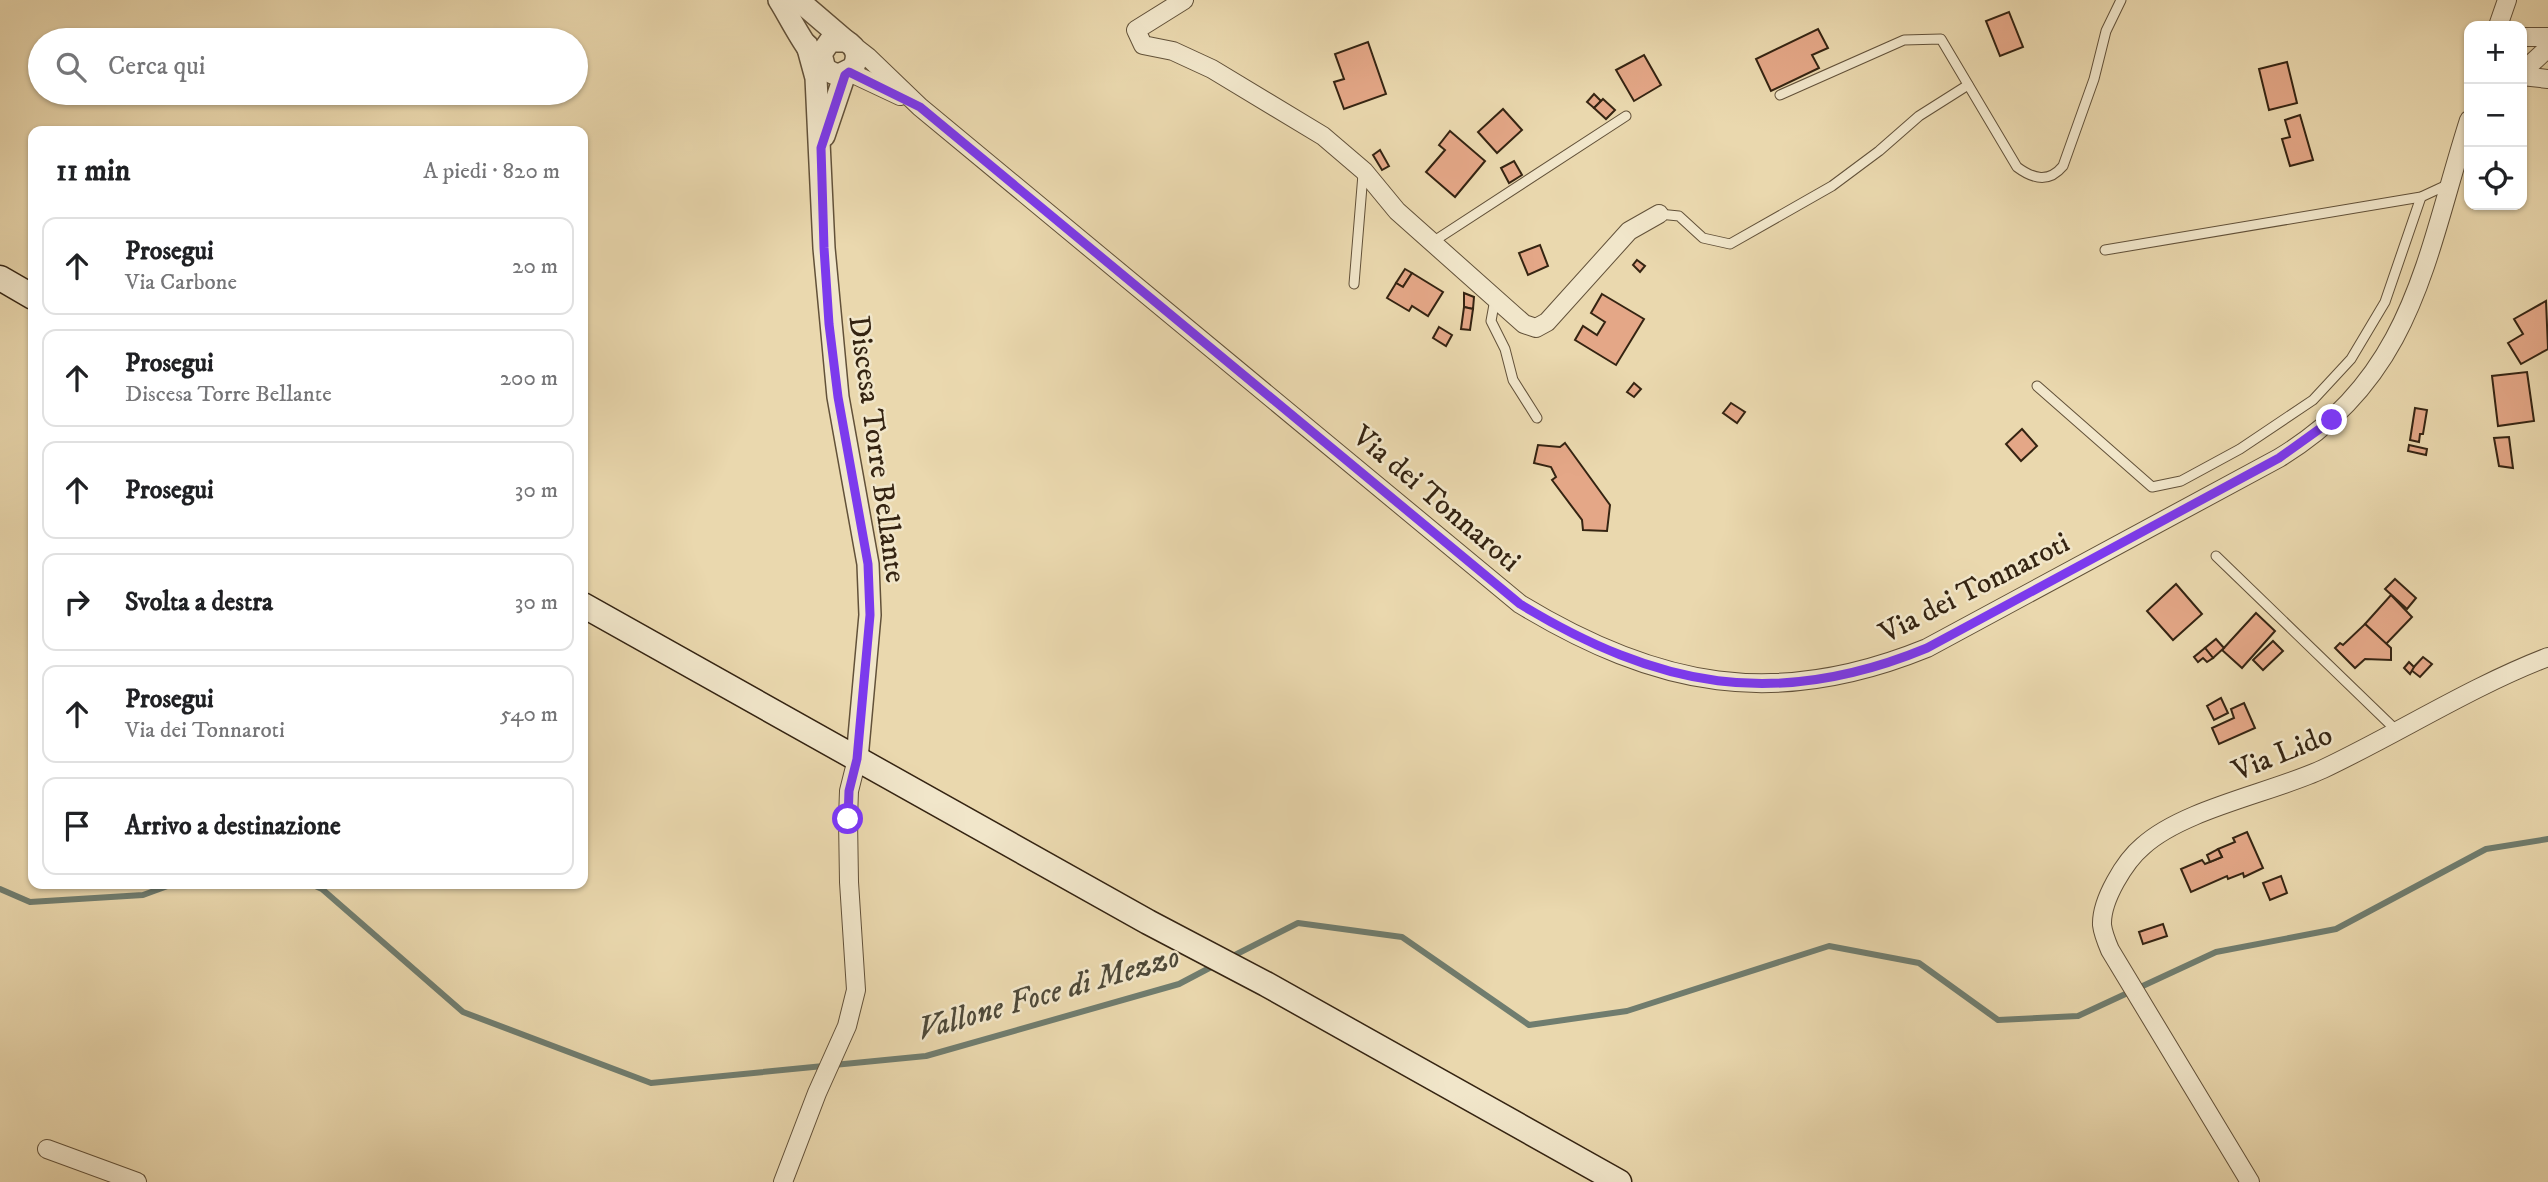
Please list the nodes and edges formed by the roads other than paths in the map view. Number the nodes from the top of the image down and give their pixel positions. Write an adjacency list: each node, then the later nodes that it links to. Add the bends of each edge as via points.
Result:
1 (779, 0): 11 (street)
2 (798, 0): 9 (street)
3 (1184, 0): 21 (street, via 1136,30 1143,45 1173,51 1212,69 1323,136)
4 (2121, 0): 15 (lane, via 2058,172 2041,179 2017,167)
5 (2507, 0): 6 (street)
6 (2500, 21)
7 (2527, 37): 8 (street)
8 (2548, 37)
9 (848, 42): 11 (street, via 830,41); 11 (street, via 857,58); 17 (street)
10 (2548, 48): 12 (street)
11 (826, 65): 17 (street); 20 (street); 20 (street, Discesa Torre Bellante)
12 (2527, 69)
13 (2527, 75): 14 (street)
14 (2548, 79)
15 (1968, 85): 16 (lane, via 1941,39 1904,40); 24 (lane, via 1919,116 1832,186 1730,244 1703,238 1679,216)
16 (1780, 95)
17 (920, 107): 22 (street, Via dei Tonnaroti, via 1520,604 1622,656 1664,671 1722,683 1791,684 1866,670 1918,652 2298,446 2355,397 2389,349 2422,279)
18 (1626, 116): 25 (lane)
19 (2464, 136): 22 (street, Via dei Tonnaroti)
20 (821, 148): 37 (street, Discesa Torre Bellante, via 829,324 868,564 870,615)
21 (1364, 171): 25 (street); 28 (lane)
22 (2449, 184): 23 (lane)
23 (2421, 197): 26 (lane); 31 (lane, via 2385,302 2351,359 2313,400 2240,449 2181,481 2152,486)
24 (1659, 214): 30 (street, via 1629,231 1547,322 1536,328 1524,324)
25 (1431, 243): 30 (street)
26 (2105, 250)
27 (0, 278): 29 (main road)
28 (1354, 284)
29 (28, 294)
30 (1495, 299): 32 (lane, via 1491,321 1513,380)
31 (2037, 386)
32 (1536, 418)
33 (2216, 556): 36 (lane)
34 (588, 608): 37 (main road)
35 (2548, 657): 36 (street, Via Lido)
36 (2397, 731): 42 (street, Via Lido, via 2322,769 2172,826 2143,845 2122,870 2104,912 2102,926 2110,950)
37 (857, 759): 40 (street, via 848,819 856,990 847,1026); 41 (main road)
38 (47, 1150): 39 (street)
39 (137, 1182)
40 (783, 1182)
41 (1619, 1182)
42 (2250, 1182)

